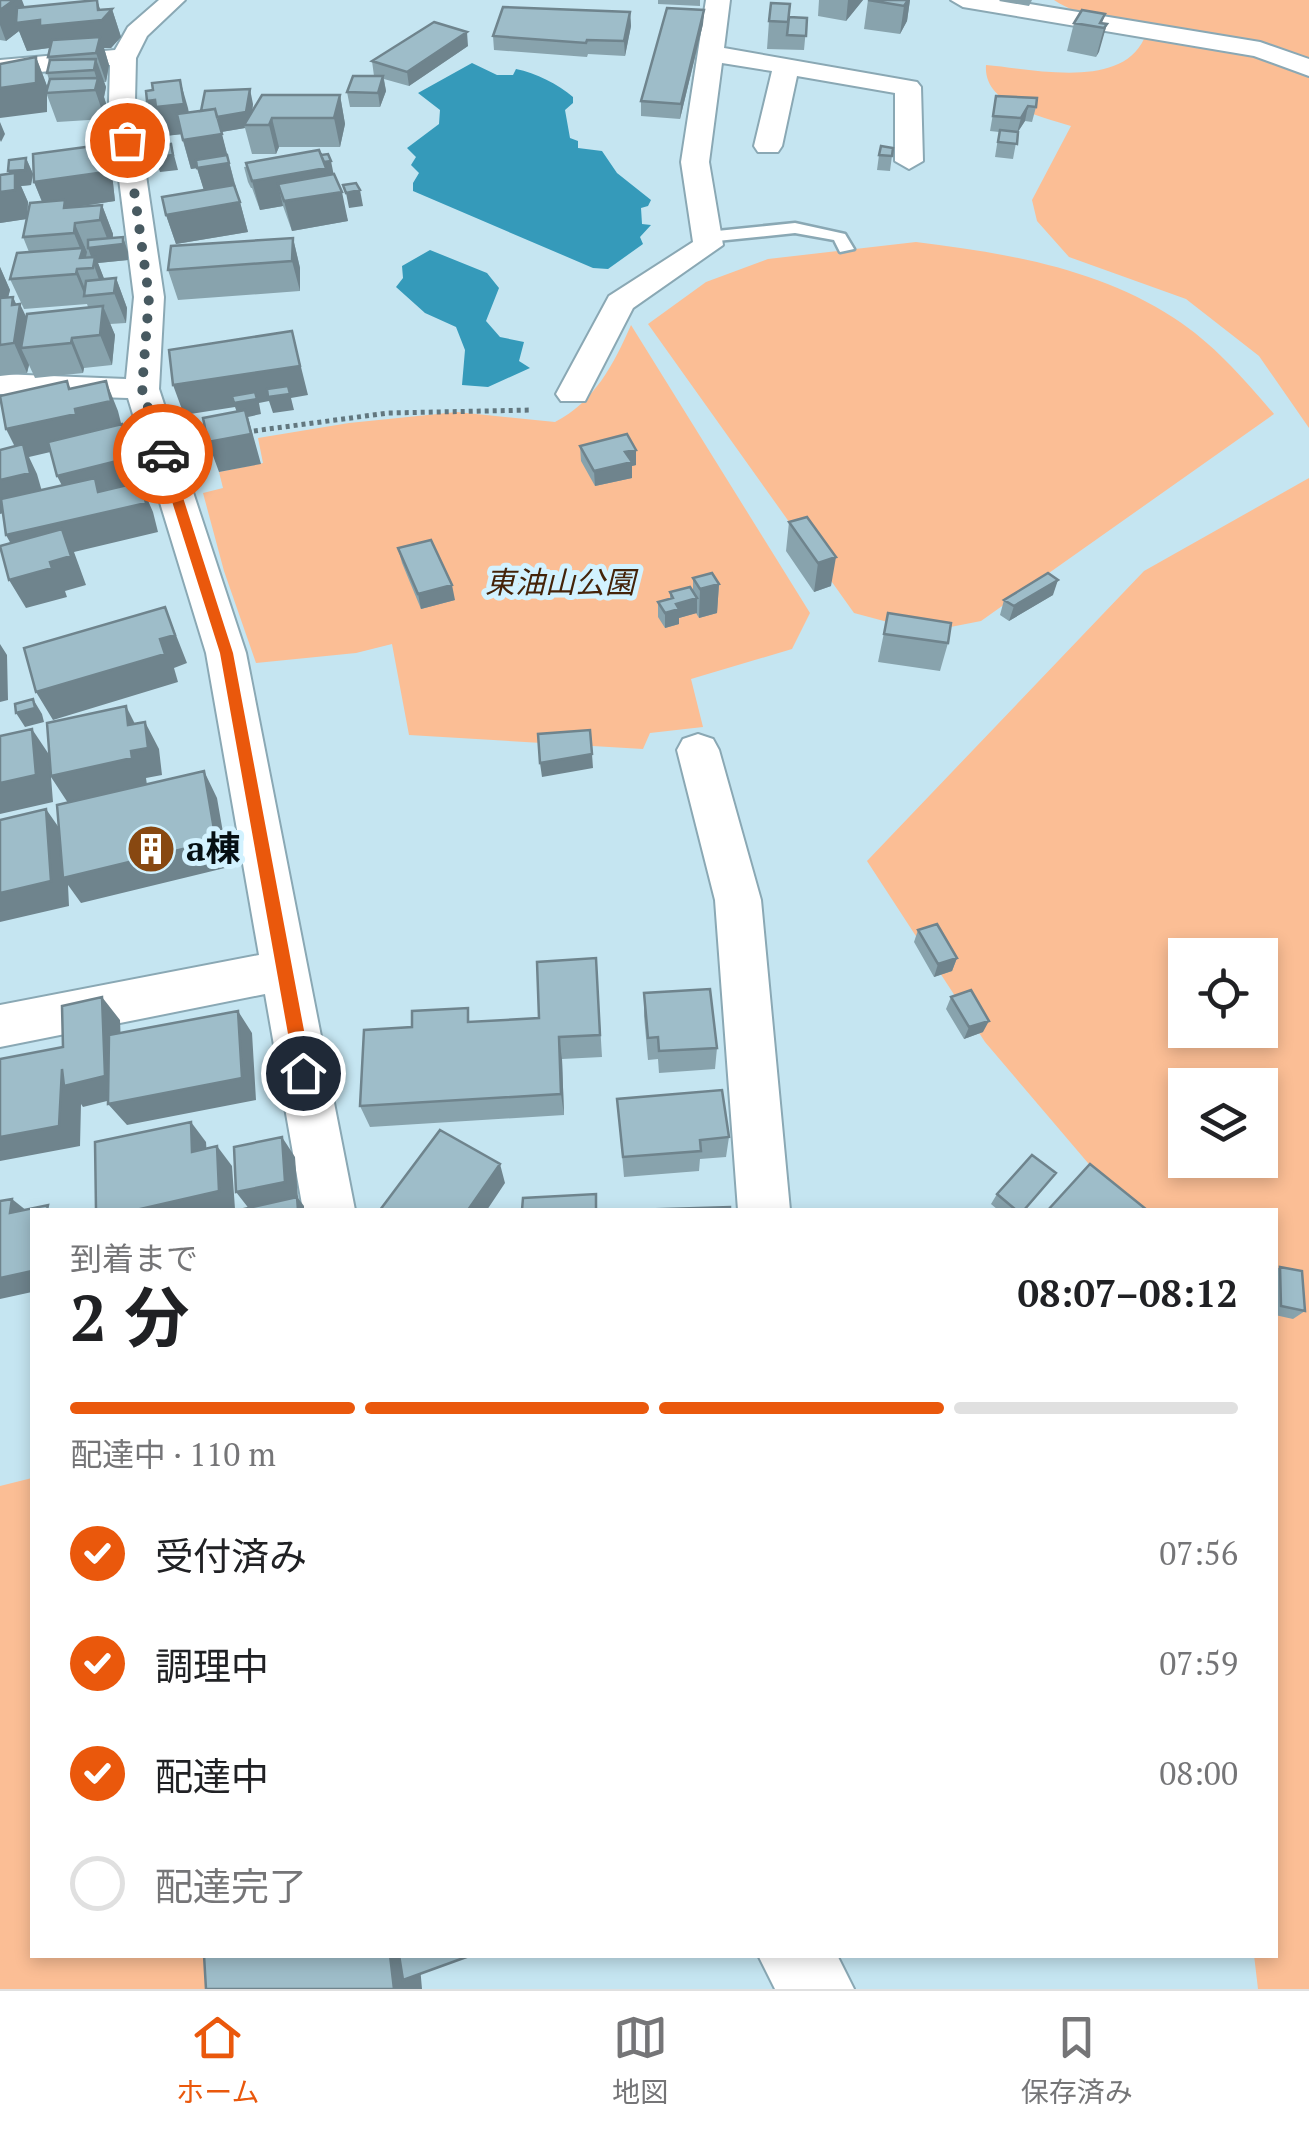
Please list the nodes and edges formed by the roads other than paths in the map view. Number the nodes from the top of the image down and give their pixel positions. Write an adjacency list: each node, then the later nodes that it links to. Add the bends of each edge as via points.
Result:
1 (173, 0): 5 (street, via 136,32)
2 (718, 0): 4 (street)
3 (963, 0): 8 (street, via 1260,50)
4 (709, 54): 6 (street); 11 (street, via 694,162)
5 (125, 55): 7 (street); 14 (street, via 122,102 149,297)
6 (786, 66): 9 (street); 10 (street, via 908,86)
7 (0, 68)
8 (1309, 68)
9 (768, 146)
10 (910, 160)
11 (707, 237): 12 (lane, via 795,228 840,238); 15 (street, via 708,245 620,303)
12 (846, 250)
13 (0, 384): 14 (street)
14 (142, 389): 17 (street, via 226,653)
15 (573, 394)
16 (698, 750): 20 (street, via 738,900)
17 (284, 970): 18 (street); 19 (street)
18 (0, 1026)
19 (329, 1208)
20 (764, 1208)

